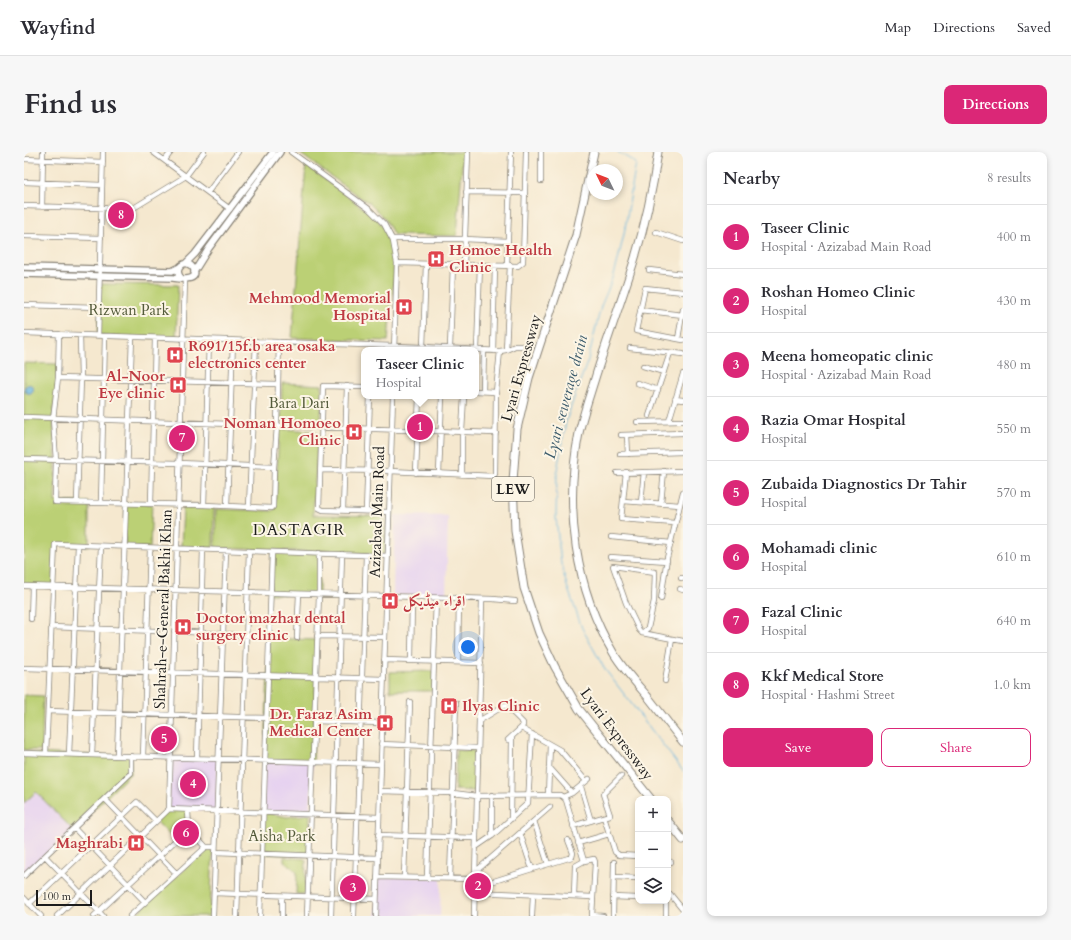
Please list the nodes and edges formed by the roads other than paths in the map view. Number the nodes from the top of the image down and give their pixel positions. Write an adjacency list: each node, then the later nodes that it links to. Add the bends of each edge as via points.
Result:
1 (43, 152): 17 (street)
2 (103, 152): 19 (street)
3 (153, 152): 18 (street)
4 (171, 152): 18 (street)
5 (204, 152): 20 (street)
6 (238, 152): 25 (street)
7 (272, 152): 32 (main road)
8 (280, 152): 52 (main road)
9 (291, 152): 36 (street, via 369,209 384,224)
10 (468, 152): 26 (street)
11 (511, 152): 27 (street)
12 (526, 152): 28 (street)
13 (541, 152): 21 (street)
14 (594, 152): 322 (highway, Lyari Expressway / LEW, via 576,235 529,378 517,429 513,481 515,531 524,588 539,634 554,667 579,709)
15 (658, 152): 286 (highway, via 651,197 637,252 582,422 574,470 573,517 579,565 603,634 628,674)
16 (24, 159): 17 (street)
17 (43, 160): 19 (street); 23 (street)
18 (165, 160): 20 (street)
19 (103, 162): 24 (street)
20 (186, 176): 25 (street); 31 (street, via 132,209)
21 (541, 180)
22 (24, 182): 23 (street)
23 (43, 183): 24 (street); 30 (street)
24 (102, 185): 31 (street)
25 (208, 192): 32 (street)
26 (466, 192): 27 (street); 37 (street)
27 (510, 193): 28 (street); 38 (street)
28 (525, 193): 47 (street, via 523,262 518,266)
29 (24, 206): 30 (street)
30 (42, 207): 31 (street)
31 (102, 209): 35 (street)
32 (230, 209): 41 (main road)
33 (656, 232): 39 (street)
34 (24, 236): 35 (street)
35 (101, 238): 50 (street)
36 (392, 239): 37 (street); 40 (street)
37 (464, 239): 38 (street); 44 (street)
38 (508, 241): 47 (street)
39 (683, 241)
40 (397, 263): 42 (street); 78 (street)
41 (186, 264): 49 (main road); 52 (main road, via 193,267)
42 (426, 264): 43 (street); 79 (street)
43 (453, 264): 44 (street); 80 (street)
44 (464, 265): 45 (street)
45 (480, 265): 46 (street); 81 (street)
46 (495, 265): 47 (street); 86 (street)
47 (508, 265): 85 (street)
48 (24, 267): 50 (main road)
49 (180, 267): 50 (main road, via 172,271); 56 (main road, via 178,272)
50 (100, 270): 55 (street)
51 (649, 270): 54 (street)
52 (194, 272): 56 (main road, via 192,277)
53 (24, 274): 55 (main road)
54 (683, 274)
55 (100, 277): 56 (main road); 59 (street)
56 (184, 279): 70 (street, Shahrah-e-General Bakhi Khan)
57 (683, 292): 61 (street, via 645,288)
58 (24, 305): 59 (street)
59 (99, 307): 66 (street)
60 (683, 309): 62 (street)
61 (640, 310): 62 (street); 71 (street, via 636,331)
62 (682, 315): 71 (street)
63 (24, 333): 64 (street)
64 (59, 334): 65 (street); 92 (street)
65 (80, 336): 66 (street); 93 (street)
66 (98, 336): 67 (street)
67 (106, 336): 68 (street); 95 (street)
68 (132, 337): 69 (street); 96 (street)
69 (155, 338): 70 (street); 97 (street)
70 (183, 339): 72 (street); 98 (street, Shahrah-e-General Bakhi Khan)
71 (680, 339)
72 (209, 340): 73 (street); 99 (street)
73 (233, 341): 74 (street); 100 (street)
74 (256, 341): 75 (street); 101 (street)
75 (279, 342): 77 (street); 103 (street)
76 (531, 346): 85 (street, via 516,346)
77 (375, 347)
78 (394, 347)
79 (423, 347)
80 (450, 347)
81 (477, 347)
82 (630, 348): 88 (street)
83 (479, 350): 84 (street)
84 (484, 350): 86 (street); 108 (street)
85 (506, 350): 87 (street)
86 (493, 351): 87 (street)
87 (500, 351): 109 (street)
88 (670, 353): 89 (street); 91 (street)
89 (683, 354)
90 (643, 366): 91 (street)
91 (664, 372): 107 (street)
92 (58, 378): 93 (street); 119 (street)
93 (81, 378): 95 (street); 120 (street)
94 (682, 378): 115 (street)
95 (104, 379): 96 (street); 121 (street)
96 (130, 380): 97 (street); 122 (street)
97 (155, 380): 98 (street); 125 (street)
98 (182, 381): 99 (street); 127 (street, Shahrah-e-General Bakhi Khan)
99 (208, 382): 100 (street); 128 (street)
100 (231, 383): 101 (street); 129 (street)
101 (254, 383): 103 (street); 130 (street)
102 (637, 383): 107 (street)
103 (278, 384): 131 (street)
104 (347, 386): 105 (street); 132 (street, via 323,386); 133 (street)
105 (361, 387)
106 (479, 390): 108 (street)
107 (658, 390): 117 (street)
108 (483, 391): 109 (street)
109 (496, 392): 139 (street)
110 (370, 399): 134 (street)
111 (393, 399): 135 (street, Azizabad Main Road)
112 (419, 399): 136 (street)
113 (442, 399): 137 (street)
114 (464, 399): 138 (street)
115 (675, 399): 116 (street); 123 (street)
116 (683, 400)
117 (650, 416)
118 (24, 417): 119 (street)
119 (53, 419): 120 (street); 147 (street)
120 (80, 420): 121 (street); 148 (street)
121 (104, 420): 122 (street); 149 (street)
122 (129, 421): 125 (street); 150 (street)
123 (669, 421): 124 (street); 126 (street)
124 (683, 421)
125 (153, 422): 127 (street); 151 (street)
126 (637, 422)
127 (180, 423): 128 (street); 152 (street, Shahrah-e-General Bakhi Khan)
128 (207, 424): 129 (street); 153 (street)
129 (230, 424): 130 (street); 154 (street)
130 (252, 425): 131 (street); 155 (street)
131 (277, 426): 132 (street); 156 (street)
132 (323, 428): 133 (street); 157 (street)
133 (345, 428): 134 (street); 158 (street)
134 (369, 429): 135 (street); 159 (street)
135 (392, 430): 136 (street); 160 (street, Azizabad Main Road)
136 (418, 430): 137 (street); 165 (street)
137 (441, 430): 138 (street); 167 (street)
138 (462, 431): 139 (street); 168 (street)
139 (496, 433): 168 (street, via 495,474)
140 (683, 433): 142 (street)
141 (621, 435): 142 (street)
142 (627, 435): 145 (street)
143 (683, 452): 145 (street)
144 (620, 454): 145 (street)
145 (628, 454)
146 (24, 459): 147 (street)
147 (56, 460): 148 (street); 171 (street, via 55,502)
148 (79, 461): 149 (street); 171 (street)
149 (102, 461): 150 (street); 172 (street)
150 (128, 462): 151 (street); 174 (street)
151 (152, 462): 152 (street); 176 (street)
152 (179, 463): 153 (street); 177 (street, Shahrah-e-General Bakhi Khan)
153 (205, 465): 154 (street); 178 (street)
154 (228, 466): 155 (street); 180 (street)
155 (251, 467): 156 (street); 181 (street)
156 (274, 467): 181 (street, via 273,508)
157 (321, 470): 158 (street); 182 (street, via 319,508)
158 (345, 470): 159 (street); 182 (street)
159 (368, 471): 160 (street); 183 (street)
160 (390, 471): 165 (street); 184 (street, Azizabad Main Road)
161 (664, 471): 162 (street); 164 (street); 175 (street)
162 (683, 471)
163 (626, 472): 164 (street); 166 (street); 170 (street)
164 (644, 472): 173 (street)
165 (416, 473): 167 (street)
166 (617, 473)
167 (439, 474): 168 (street)
168 (462, 475)
169 (683, 492): 179 (street)
170 (623, 501): 173 (street); 185 (street, via 621,519)
171 (77, 502): 172 (street)
172 (101, 502): 174 (street)
173 (641, 502): 175 (street)
174 (126, 503): 176 (street); 190 (street)
175 (661, 503): 179 (street)
176 (151, 504): 177 (street)
177 (178, 505): 178 (street); 192 (street, Shahrah-e-General Bakhi Khan)
178 (204, 505): 180 (street)
179 (680, 505): 185 (street)
180 (227, 506): 181 (street)
181 (249, 507)
182 (343, 510): 183 (street)
183 (366, 511): 184 (street)
184 (389, 512): 200 (street, Azizabad Main Road)
185 (675, 523): 187 (street)
186 (611, 538): 187 (street)
187 (671, 543): 202 (street)
188 (78, 545): 189 (street); 205 (street, via 55,544); 206 (street)
189 (101, 546): 190 (street); 207 (street)
190 (125, 547): 191 (street); 208 (street)
191 (150, 548): 192 (street); 209 (street)
192 (177, 548): 193 (street); 210 (street, Shahrah-e-General Bakhi Khan)
193 (202, 550): 194 (street); 211 (street)
194 (226, 550): 195 (street); 212 (street)
195 (248, 551): 196 (street); 213 (street)
196 (272, 552): 197 (street); 214 (street)
197 (318, 553): 198 (street); 216 (street)
198 (342, 554): 199 (street); 217 (street)
199 (366, 555): 200 (street); 218 (street)
200 (388, 556): 219 (street, Azizabad Main Road)
201 (610, 557): 202 (street)
202 (667, 561): 223 (street)
203 (24, 586): 204 (street)
204 (32, 587): 205 (street); 226 (street)
205 (53, 587): 206 (street); 227 (street)
206 (76, 588): 207 (street); 228 (street)
207 (99, 588): 208 (street); 229 (street)
208 (123, 589): 209 (street); 230 (street)
209 (149, 590): 210 (street); 231 (street)
210 (175, 591): 211 (street); 233 (street, Shahrah-e-General Bakhi Khan)
211 (201, 592): 212 (street); 234 (street)
212 (224, 592): 213 (street); 236 (street)
213 (247, 593): 214 (street); 237 (street)
214 (270, 594): 215 (street); 241 (street)
215 (299, 594): 216 (street); 243 (street)
216 (319, 595): 217 (street); 238 (street)
217 (341, 596): 218 (street); 239 (street)
218 (365, 596): 219 (street); 240 (street)
219 (386, 597): 220 (street); 242 (street, Azizabad Main Road)
220 (412, 598): 221 (street); 247 (street)
221 (436, 598): 222 (street); 248 (street)
222 (458, 599): 224 (street); 249 (street)
223 (661, 599)
224 (482, 600): 225 (street); 250 (street)
225 (515, 601)
226 (31, 619)
227 (51, 626): 228 (street); 252 (street)
228 (74, 627): 229 (street); 253 (street)
229 (98, 628): 230 (street); 254 (street)
230 (122, 629): 231 (street); 255 (street)
231 (147, 630): 232 (street); 256 (street)
232 (157, 631)
233 (174, 632): 234 (street); 257 (street, Shahrah-e-General Bakhi Khan)
234 (200, 633): 236 (street); 258 (street)
235 (642, 633): 235 (street, via 648,628 654,601 655,572 613,566 626,603); 244 (street)
236 (222, 634): 237 (street); 259 (street)
237 (246, 635): 241 (street); 260 (street)
238 (317, 636): 239 (street); 262 (street)
239 (340, 636): 240 (street); 263 (street)
240 (363, 636): 242 (street); 264 (street)
241 (269, 637): 261 (street)
242 (385, 637): 246 (street, Azizabad Main Road)
243 (297, 638)
244 (672, 639): 245 (street); 266 (street)
245 (683, 641)
246 (384, 660): 247 (street); 265 (street, Azizabad Main Road)
247 (411, 661): 248 (street)
248 (434, 661): 249 (street); 290 (street)
249 (458, 662): 250 (street)
250 (481, 663): 280 (street)
251 (24, 668): 252 (street)
252 (49, 669): 253 (street); 269 (street)
253 (72, 670): 254 (street); 270 (street)
254 (96, 670): 255 (street); 271 (street)
255 (120, 671): 256 (street); 272 (street)
256 (146, 672): 257 (street); 273 (street)
257 (173, 673): 258 (street); 274 (street, Shahrah-e-General Bakhi Khan)
258 (199, 674): 259 (street); 275 (street)
259 (221, 674): 260 (street); 276 (street)
260 (245, 675): 261 (street); 277 (street)
261 (268, 676): 262 (street); 278 (street)
262 (316, 677): 263 (street); 279 (street)
263 (338, 678): 264 (street); 281 (street)
264 (362, 679): 265 (street); 282 (street)
265 (384, 680): 283 (street, Azizabad Main Road)
266 (665, 682)
267 (410, 702): 288 (street)
268 (456, 703): 291 (street)
269 (48, 711): 270 (street); 294 (street)
270 (70, 712): 271 (street); 295 (street)
271 (94, 712): 272 (street); 296 (street)
272 (119, 713): 273 (street); 297 (street)
273 (144, 714): 274 (street); 299 (street)
274 (171, 715): 275 (street); 300 (street, Shahrah-e-General Bakhi Khan)
275 (198, 716): 276 (street); 301 (street)
276 (219, 716): 277 (street); 302 (street)
277 (243, 717): 278 (street); 303 (street)
278 (266, 718): 304 (street)
279 (314, 721): 281 (street); 305 (street)
280 (479, 721): 284 (street, via 505,705 523,723); 292 (street)
281 (337, 722): 282 (street); 306 (street)
282 (361, 722): 283 (street); 307 (street)
283 (382, 723): 287 (street, Azizabad Main Road)
284 (521, 728): 285 (street); 317 (street, via 510,738)
285 (532, 734): 289 (street); 318 (street)
286 (683, 742)
287 (382, 744): 288 (street); 308 (street, Azizabad Main Road)
288 (408, 745): 290 (street); 313 (street)
289 (550, 745): 309 (street); 311 (street, via 560,750 588,780)
290 (431, 746): 291 (street); 314 (street)
291 (454, 747): 292 (street); 315 (street)
292 (478, 748): 321 (street)
293 (24, 753): 294 (street)
294 (46, 753): 295 (street)
295 (68, 754): 296 (street)
296 (92, 755): 297 (street)
297 (117, 755): 298 (street)
298 (131, 756): 299 (street); 324 (street, via 131,773)
299 (143, 756): 300 (street)
300 (170, 757): 301 (street); 326 (street, Shahrah-e-General Bakhi Khan)
301 (197, 758): 302 (street)
302 (218, 758): 303 (street); 328 (street)
303 (242, 759): 304 (street); 329 (street)
304 (265, 760): 305 (street); 330 (street)
305 (313, 761): 306 (street); 331 (street)
306 (336, 762): 307 (street); 332 (street)
307 (359, 763): 308 (street); 333 (street)
308 (381, 764): 312 (street, Azizabad Main Road)
309 (549, 767): 316 (street); 320 (street)
310 (621, 776): 336 (street, via 604,792 610,815)
311 (581, 787): 316 (street); 340 (street)
312 (380, 791): 313 (street); 335 (street, Azizabad Main Road)
313 (407, 791): 314 (street); 348 (street)
314 (430, 792): 315 (street); 349 (street)
315 (453, 792): 321 (street); 352 (street)
316 (572, 793): 323 (street)
317 (512, 794): 318 (street); 319 (street); 337 (street)
318 (530, 794): 320 (street); 337 (street, via 528,804)
319 (492, 795): 321 (street); 350 (street)
320 (548, 795): 323 (street)
321 (477, 796): 353 (street)
322 (648, 796)
323 (563, 797): 342 (street)
324 (105, 799): 334 (street); 343 (street)
325 (550, 807): 339 (street)
326 (169, 809): 327 (street); 338 (street)
327 (188, 810): 328 (street); 344 (street)
328 (216, 811): 329 (street); 358 (street)
329 (240, 812): 330 (street); 362 (street)
330 (263, 812): 331 (street); 363 (street)
331 (310, 814): 332 (street); 366 (street)
332 (334, 814): 333 (street); 368 (street)
333 (358, 816): 335 (street); 369 (street)
334 (121, 817): 338 (street, via 136,802); 351 (street); 357 (street)
335 (379, 817): 347 (street, Azizabad Main Road)
336 (604, 817): 340 (street); 346 (street)
337 (511, 819): 350 (street)
338 (156, 821): 351 (street)
339 (534, 821): 345 (street); 373 (street)
340 (591, 821): 342 (street)
341 (671, 825): 355 (highway)
342 (572, 826): 356 (street)
343 (74, 828): 357 (street); 364 (street)
344 (189, 828): 359 (street); 365 (street)
345 (520, 833): 375 (street); 376 (street)
346 (609, 834): 356 (street); 367 (street, via 616,854)
347 (378, 835): 348 (street); 370 (street, Azizabad Main Road)
348 (405, 836): 349 (street); 381 (street)
349 (428, 836): 352 (street); 383 (street)
350 (492, 836): 360 (street)
351 (140, 837): 365 (street); 374 (street)
352 (451, 837): 353 (street); 384 (street)
353 (476, 838): 360 (street)
354 (568, 840): 373 (street, via 572,857)
355 (683, 840)
356 (578, 843): 371 (street)
357 (91, 845): 374 (street); 377 (street)
358 (215, 846): 359 (street); 361 (street)
359 (206, 847): 378 (street)
360 (476, 847): 376 (street)
361 (215, 852): 362 (street); 391 (street)
362 (239, 853): 363 (street); 392 (street)
363 (262, 854): 366 (street); 393 (street)
364 (45, 856): 377 (street); 379 (street)
365 (159, 856): 378 (street); 388 (street)
366 (309, 856): 368 (street); 398 (street)
367 (635, 856)
368 (333, 857): 369 (street); 402 (street)
369 (356, 858): 370 (street); 403 (street)
370 (378, 858): 380 (street, Azizabad Main Road)
371 (584, 861): 397 (street, via 575,866); 399 (street, via 595,860)
372 (614, 862): 382 (street)
373 (548, 864): 375 (street)
374 (110, 866): 388 (street); 390 (street)
375 (532, 869): 387 (street)
376 (475, 872): 386 (street)
377 (61, 873): 390 (street); 407 (street)
378 (176, 873): 406 (street)
379 (24, 876)
380 (377, 877): 381 (street); 405 (street, Azizabad Main Road)
381 (404, 877): 383 (street)
382 (614, 877): 385 (street); 400 (street)
383 (427, 878): 384 (street)
384 (450, 878): 386 (street)
385 (635, 878)
386 (475, 879): 389 (street)
387 (491, 882)
388 (128, 884): 406 (street); 410 (street)
389 (474, 892): 394 (street); 424 (street)
390 (81, 893): 410 (street); 412 (street)
391 (214, 893): 392 (street); 416 (street)
392 (238, 894): 393 (street); 417 (street)
393 (260, 895): 396 (street); 418 (street)
394 (533, 895): 397 (street); 425 (street)
395 (671, 895): 409 (street)
396 (282, 896): 398 (street); 419 (street)
397 (574, 896): 399 (street)
398 (308, 897): 402 (street); 420 (street)
399 (593, 897): 426 (street)
400 (613, 897): 404 (street); 428 (street)
401 (24, 898): 407 (street)
402 (332, 898): 403 (street); 421 (street)
403 (355, 898): 405 (street); 422 (street)
404 (635, 898)
405 (376, 899): 423 (street, Azizabad Main Road)
406 (145, 902): 415 (street)
407 (29, 904): 411 (street)
408 (666, 904): 429 (street)
409 (683, 910)
410 (99, 912): 413 (street); 414 (street)
411 (41, 916)
412 (57, 916)
413 (94, 916)
414 (103, 916)
415 (130, 916)
416 (213, 916)
417 (237, 916)
418 (260, 916)
419 (282, 916)
420 (307, 916)
421 (331, 916)
422 (354, 916)
423 (376, 916)
424 (474, 916)
425 (532, 916)
426 (592, 916): 427 (street)
427 (603, 916)
428 (613, 916)
429 (666, 916)

